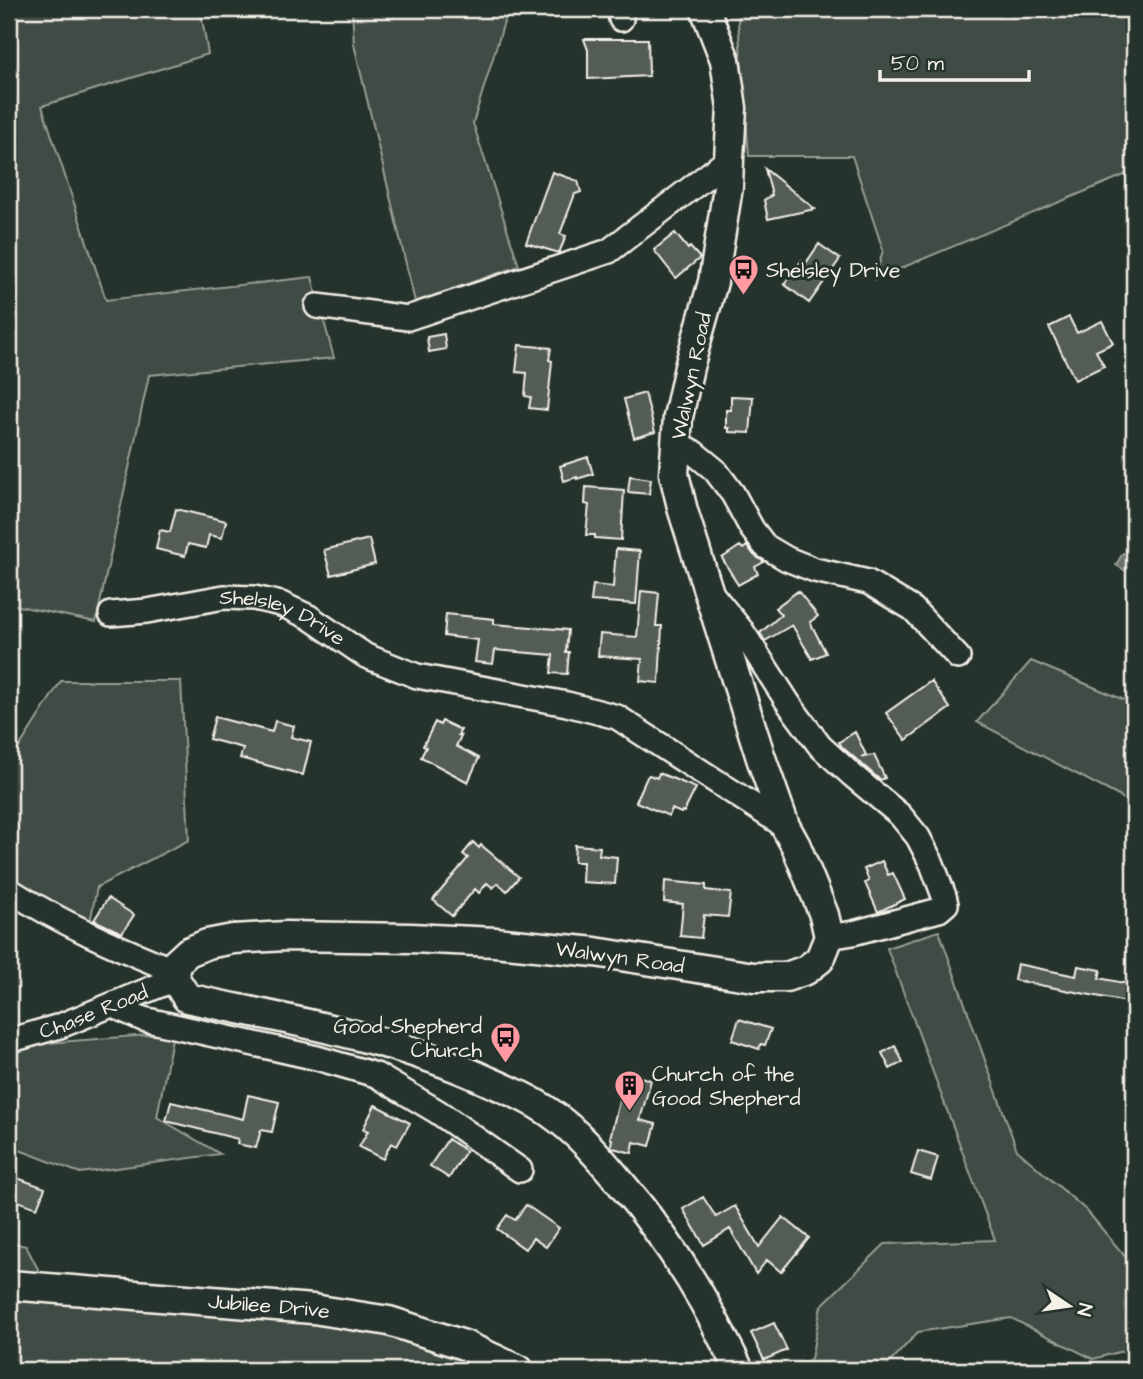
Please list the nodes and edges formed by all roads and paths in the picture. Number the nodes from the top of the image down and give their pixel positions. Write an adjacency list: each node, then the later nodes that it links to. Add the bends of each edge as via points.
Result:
1 (705, 9): 2 (main road, Walwyn Road, via 725,61 732,108)
2 (729, 159): 3 (street, via 609,251 408,318); 4 (main road, Walwyn Road, via 713,282 689,367)
3 (317, 306)
4 (675, 442): 5 (main road, Walwyn Road, via 674,474); 7 (street, via 715,470 765,546 815,570 868,582 913,610)
5 (707, 588): 8 (main road, Walwyn Road); 10 (street, via 820,746 900,815 918,837 944,896 946,904 939,910)
6 (111, 614): 8 (street, Shelsley Drive, via 224,597 281,604 309,617 366,656 417,676 617,717)
7 (958, 657)
8 (785, 826): 10 (main road, Walwyn Road, via 814,888)
9 (9, 890): 11 (street)
10 (829, 937): 11 (main road, Walwyn Road, via 820,959 786,977 754,977 495,942 286,936 206,944 175,964)
11 (175, 975): 12 (street, Chase Road); 17 (main road, via 187,998 304,1022 456,1066 551,1114 579,1137 643,1211 705,1305)
12 (112, 1005): 13 (street, Chase Road, via 60,1026); 14 (street, via 143,1019 376,1075)
13 (9, 1039)
14 (520, 1170)
15 (9, 1284): 16 (main road, Jubilee Drive, via 269,1304 389,1321 464,1345)
16 (519, 1370)
17 (739, 1370)

